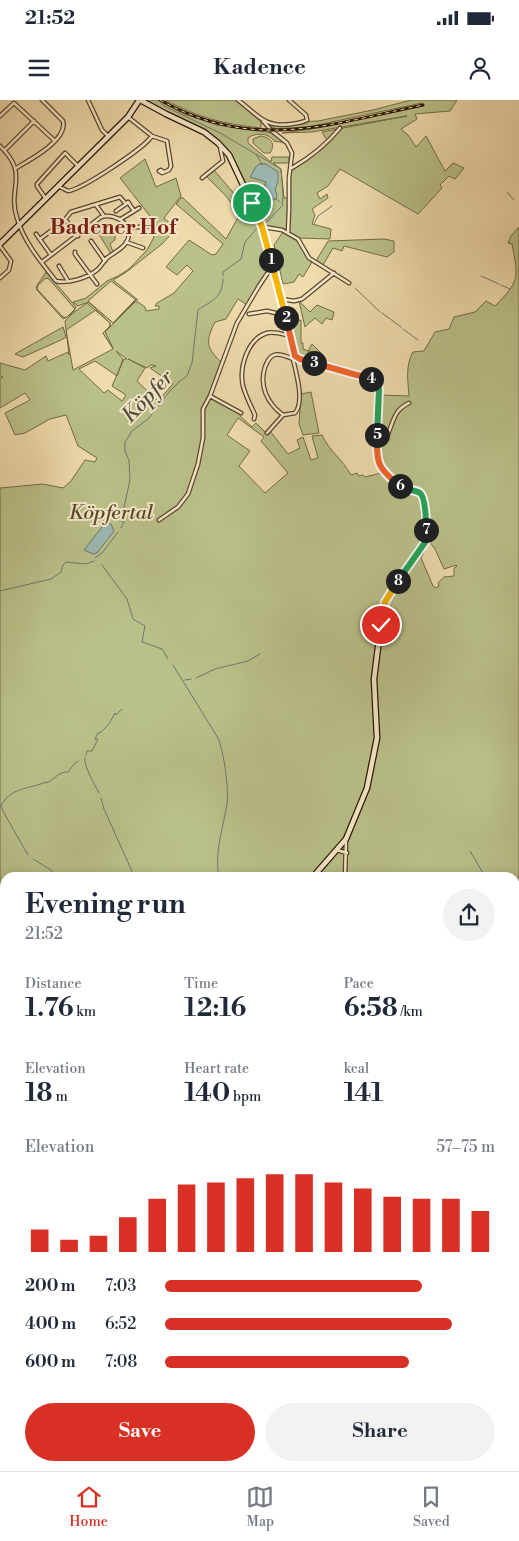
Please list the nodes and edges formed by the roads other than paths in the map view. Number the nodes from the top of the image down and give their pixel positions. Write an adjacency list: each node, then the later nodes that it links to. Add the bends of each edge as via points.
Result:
1 (42, 100): 13 (street, via 64,123)
2 (88, 100): 11 (street)
3 (238, 100): 9 (street)
4 (289, 100): 9 (street, via 306,114 307,120 279,125)
5 (140, 101): 7 (street); 15 (street, via 204,132)
6 (0, 116): 8 (street, via 14,103)
7 (128, 117): 11 (street); 12 (street)
8 (34, 121): 13 (street); 16 (street)
9 (263, 121): 19 (street, via 289,146)
10 (340, 128): 19 (street, via 328,143)
11 (108, 136): 17 (street)
12 (152, 136): 20 (street, via 168,142 171,166); 22 (street, via 96,179 75,190)
13 (55, 141): 18 (street)
14 (0, 146): 16 (street)
15 (221, 146): 21 (street, via 223,160); 34 (street, via 233,161)
16 (5, 150): 18 (street)
17 (78, 166): 22 (street); 23 (street, via 65,153 36,186)
18 (16, 168): 32 (street, via 15,208)
19 (291, 168): 36 (street)
20 (163, 172)
21 (202, 178)
22 (58, 186): 23 (street)
23 (46, 198): 32 (street)
24 (96, 204): 25 (street, via 120,197); 29 (street); 30 (street, via 71,212)
25 (126, 204): 27 (street); 28 (street, via 128,202)
26 (140, 208): 28 (street)
27 (116, 211)
28 (134, 211): 31 (street)
29 (104, 216): 31 (street); 38 (street)
30 (65, 219): 38 (street); 39 (street)
31 (121, 219): 35 (street)
32 (20, 225): 42 (street); 47 (street)
33 (150, 226): 35 (street)
34 (263, 227): 36 (street); 49 (street)
35 (127, 228): 41 (street)
36 (288, 233): 50 (street, via 298,239 309,258)
37 (36, 234): 39 (street)
38 (78, 236): 45 (street)
39 (40, 238): 45 (street)
40 (91, 241): 46 (street)
41 (126, 242): 43 (street); 46 (street)
42 (0, 247): 52 (street, via 11,263 9,270)
43 (143, 248)
44 (75, 252): 51 (street)
45 (51, 255): 47 (street)
46 (105, 260): 51 (street)
47 (42, 262): 53 (street, via 56,281)
48 (59, 266): 53 (street)
49 (273, 269): 56 (street); 61 (street, via 237,323)
50 (334, 273): 54 (street); 56 (street, via 302,299)
51 (90, 274): 53 (street); 55 (street)
52 (0, 278)
53 (68, 281)
54 (349, 282)
55 (97, 284)
56 (281, 300): 58 (street)
57 (249, 314): 58 (street, via 267,311)
58 (285, 315): 59 (street)
59 (290, 336): 60 (street); 65 (street, via 267,333 251,346 242,380)
60 (294, 357): 64 (street, via 299,407 295,413); 64 (street, via 274,355 267,361 263,375 268,400); 67 (street, via 372,379 378,384)
61 (210, 396): 63 (street); 68 (street, via 203,409 203,438 188,494 178,507)
62 (409, 404): 67 (street, via 396,412 386,435)
63 (241, 413)
64 (283, 415): 66 (street)
65 (254, 418)
66 (268, 433)
67 (377, 438): 69 (street, via 377,454 383,470 404,489 419,493 423,498 426,539 384,605 374,676 377,738 364,797)
68 (159, 520)
69 (346, 839): 70 (street); 71 (street)
70 (337, 850): 71 (street); 72 (street)
71 (347, 853): 73 (street)
72 (317, 872)
73 (345, 872)

